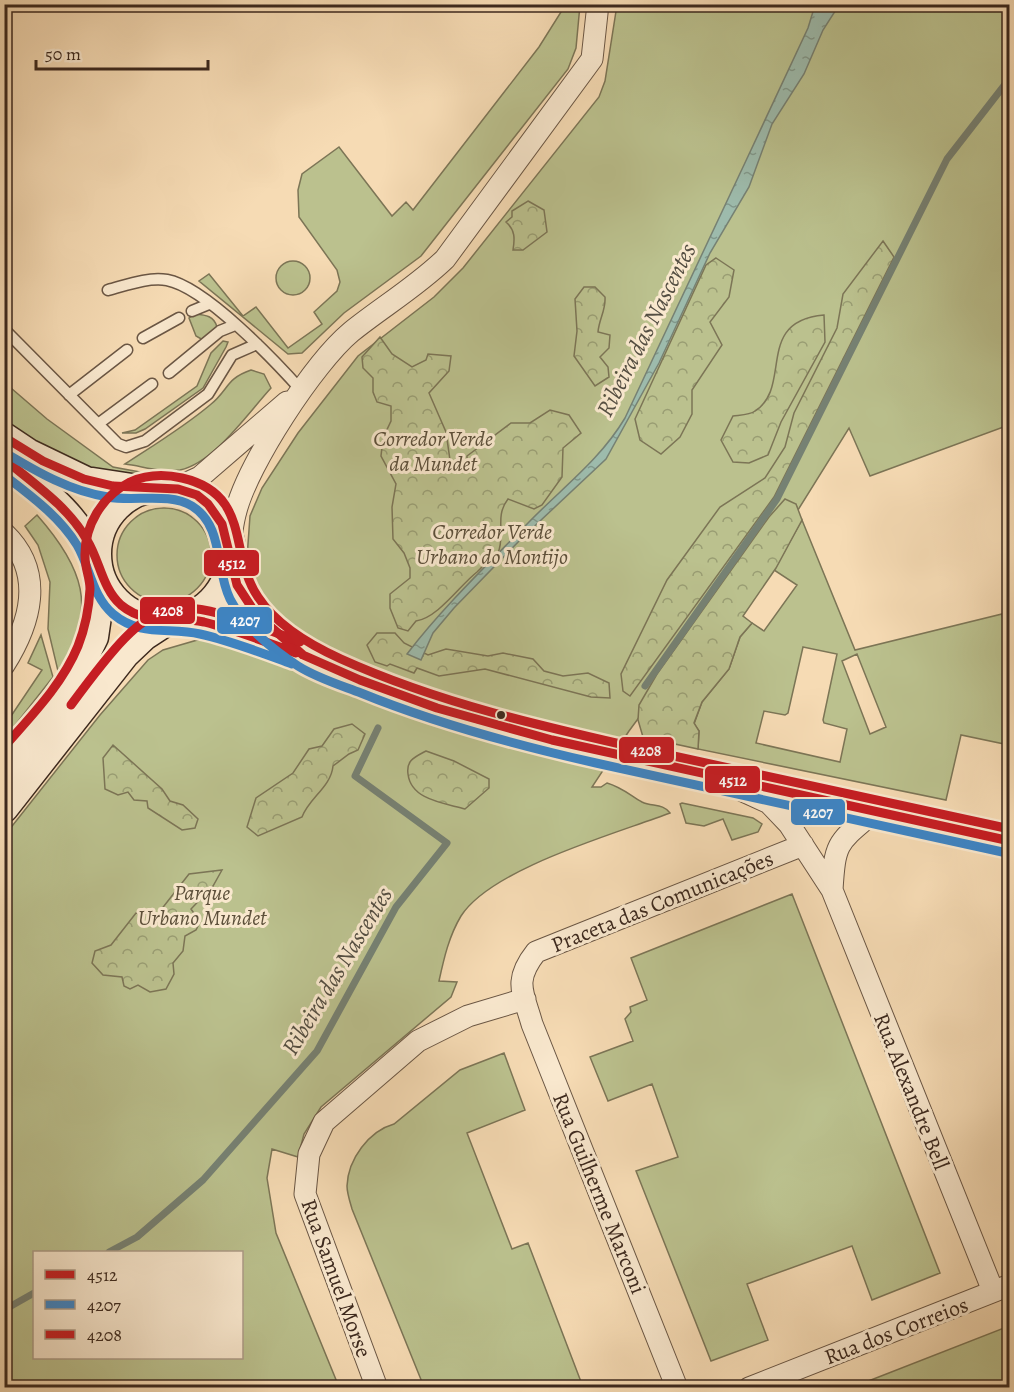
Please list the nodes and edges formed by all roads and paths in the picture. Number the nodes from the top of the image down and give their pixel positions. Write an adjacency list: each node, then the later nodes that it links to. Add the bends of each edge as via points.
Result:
1 (598, 4): 13 (street, via 592,59 445,259 421,282 351,332)
2 (108, 290): 3 (lane, via 148,280 168,280 186,287)
3 (209, 304): 4 (lane); 6 (lane)
4 (192, 311)
5 (179, 318): 8 (lane)
6 (235, 325): 9 (lane); 11 (lane, via 220,331)
7 (4, 329): 14 (lane)
8 (143, 338)
9 (257, 344): 13 (lane); 15 (lane, via 232,355 208,393 146,441 126,447)
10 (127, 350): 14 (lane)
11 (169, 373)
12 (152, 384): 15 (lane)
13 (301, 390): 18 (street, via 200,477); 21 (street, via 244,490 236,510)
14 (69, 395): 15 (lane)
15 (98, 424)
16 (4, 437): 19 (main road, via 86,481)
17 (4, 459): 22 (main road, via 65,511 87,539)
18 (176, 488): 19 (main road); 21 (main road, via 195,494 212,507 224,523)
19 (145, 490): 22 (main road, via 113,509 103,525 97,543)
20 (4, 533): 25 (street, via 23,560 30,606 18,643)
21 (231, 545): 23 (main road, via 230,566 214,599 200,610); 24 (main road, via 237,586 244,600)
22 (100, 572): 23 (main road, via 114,598 129,611 147,619); 26 (main road, via 94,637 73,680)
23 (175, 619): 24 (main road, via 220,626); 28 (main road, via 144,636 125,654)
24 (305, 656): 27 (main road, via 426,706 548,740)
25 (4, 665)
26 (4, 767)
27 (712, 777): 29 (main road); 31 (street, Rua Alexandre Bell, via 769,803)
28 (4, 808)
29 (874, 812): 30 (main road); 32 (street, Rua Alexandre Bell, via 846,836 833,854)
30 (1010, 841)
31 (803, 845): 32 (street, Rua Alexandre Bell); 33 (street, Praceta das Comunicações, via 536,952 523,968 521,987)
32 (832, 890): 34 (street, Rua Alexandre Bell)
33 (525, 999): 35 (street, Rua Samuel Morse, via 468,1017 418,1041 324,1122 309,1154 305,1194); 36 (street, Rua Guilherme Marconi)
34 (1001, 1288): 37 (street, Rua dos Correios)
35 (377, 1388)
36 (676, 1388)
37 (749, 1388)

